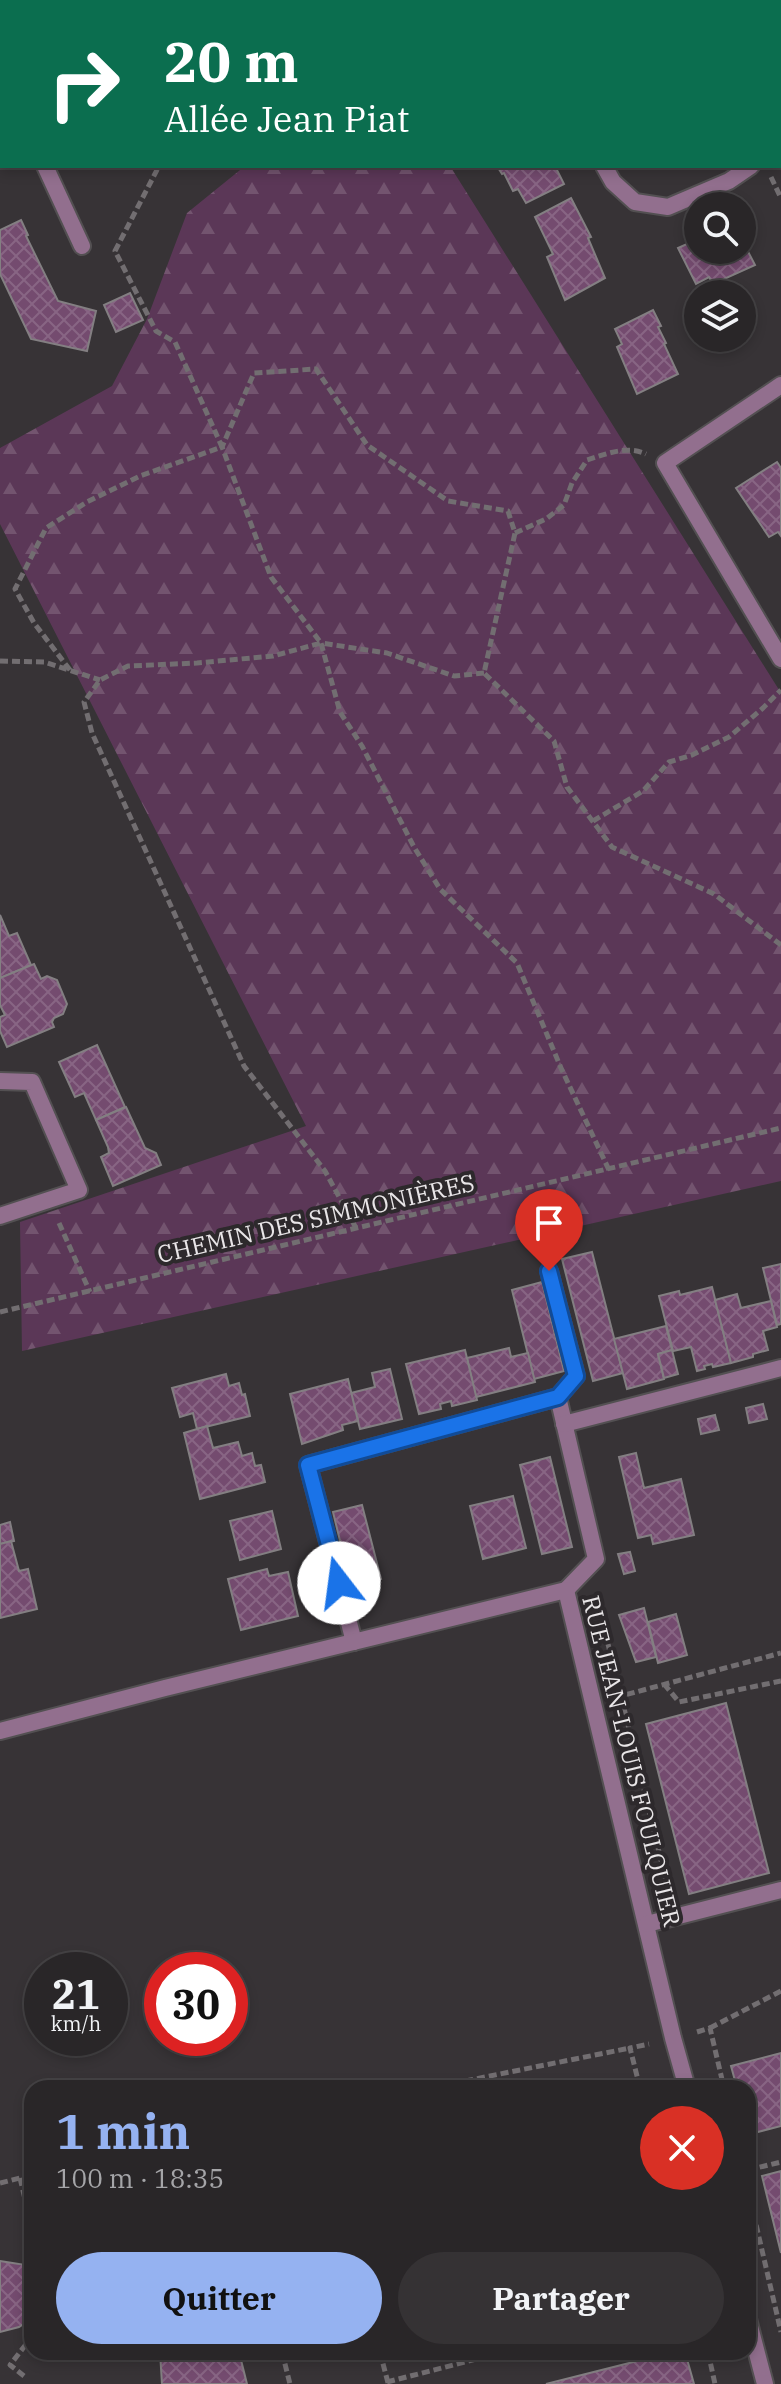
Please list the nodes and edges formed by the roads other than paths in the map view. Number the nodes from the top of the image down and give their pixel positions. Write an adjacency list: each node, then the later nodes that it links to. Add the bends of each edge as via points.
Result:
1 (46, 168): 4 (street)
2 (606, 168): 3 (street, via 635,202 668,207)
3 (748, 168)
4 (82, 246)
5 (781, 385): 6 (street, via 665,463)
6 (781, 659)
7 (0, 1081): 8 (street, via 32,1082 79,1190)
8 (0, 1216)
9 (549, 1271): 11 (street, via 576,1376)
10 (781, 1368): 12 (street)
11 (558, 1397): 12 (street); 14 (street, via 308,1465)
12 (564, 1424): 13 (street, via 596,1559)
13 (566, 1590): 14 (street, RUE JEAN-LOUIS FOULQUIER); 17 (street, RUE JEAN-LOUIS FOULQUIER)
14 (354, 1642): 15 (street, RUE JEAN-LOUIS FOULQUIER)
15 (0, 1731)
16 (781, 1890): 17 (street)
17 (647, 1924): 18 (street, RUE JEAN-LOUIS FOULQUIER)
18 (685, 2080)
19 (756, 2350): 20 (street)
20 (765, 2384)

